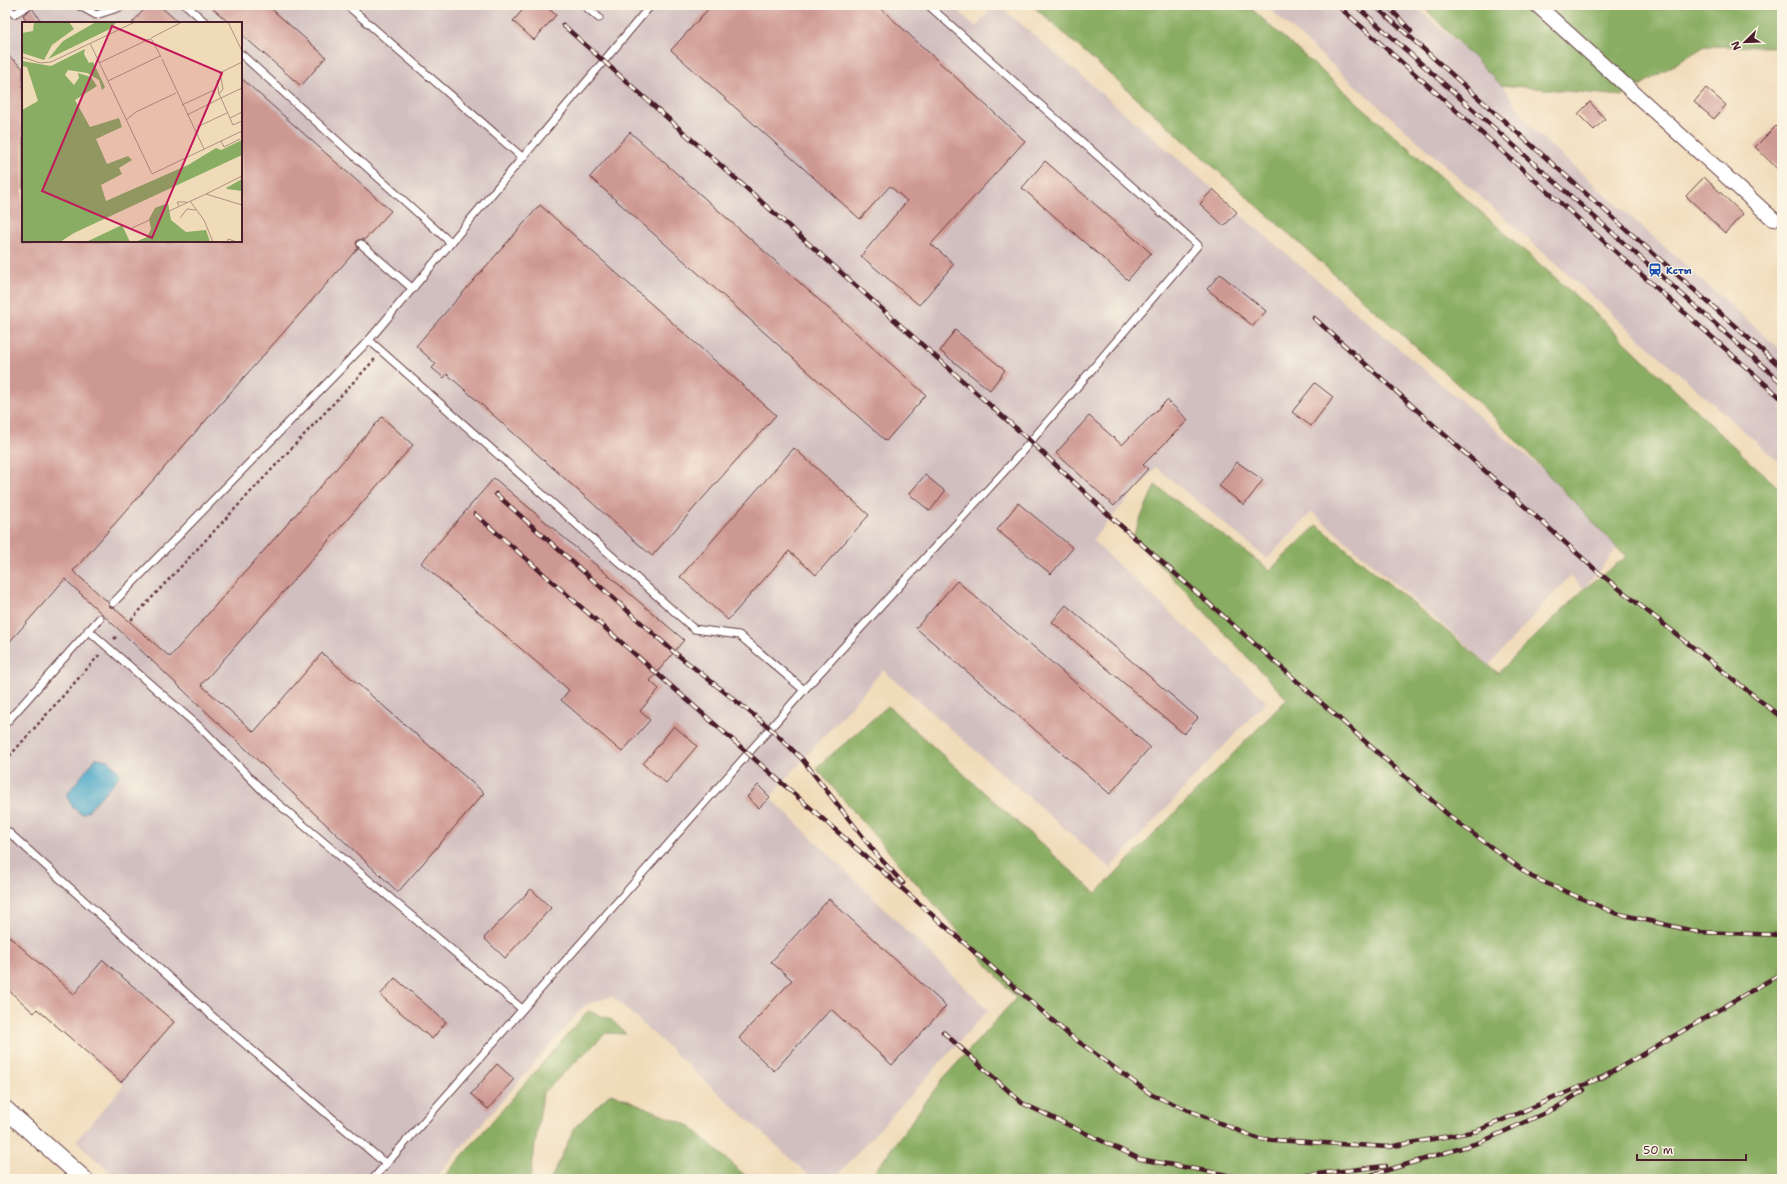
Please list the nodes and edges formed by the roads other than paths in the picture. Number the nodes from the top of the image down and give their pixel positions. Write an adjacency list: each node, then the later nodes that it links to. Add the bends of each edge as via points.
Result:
1 (5, 5): 2 (lane, via 14,14)
2 (29, 5)
3 (78, 5): 4 (lane, via 96,15)
4 (127, 5)
5 (186, 5): 12 (lane)
6 (347, 5): 14 (lane)
7 (584, 5): 11 (lane)
8 (651, 5): 14 (lane)
9 (928, 5): 23 (lane, via 1198,245 1013,462)
10 (1537, 5): 15 (street)
11 (599, 18)
12 (205, 22)
13 (242, 55): 16 (lane)
14 (523, 158): 16 (lane)
15 (1773, 219)
16 (451, 243): 18 (lane)
17 (361, 244): 18 (lane)
18 (413, 289): 19 (lane)
19 (369, 340): 20 (lane); 23 (lane, via 694,629 739,635)
20 (113, 603)
21 (100, 618): 22 (lane)
22 (88, 630): 24 (lane); 26 (lane, via 204,731 263,791)
23 (804, 690): 26 (lane)
24 (5, 724)
25 (5, 829): 28 (lane, via 212,1016)
26 (522, 1009): 28 (lane)
27 (5, 1109): 29 (street)
28 (386, 1164): 30 (lane)
29 (84, 1179)
30 (373, 1179)

